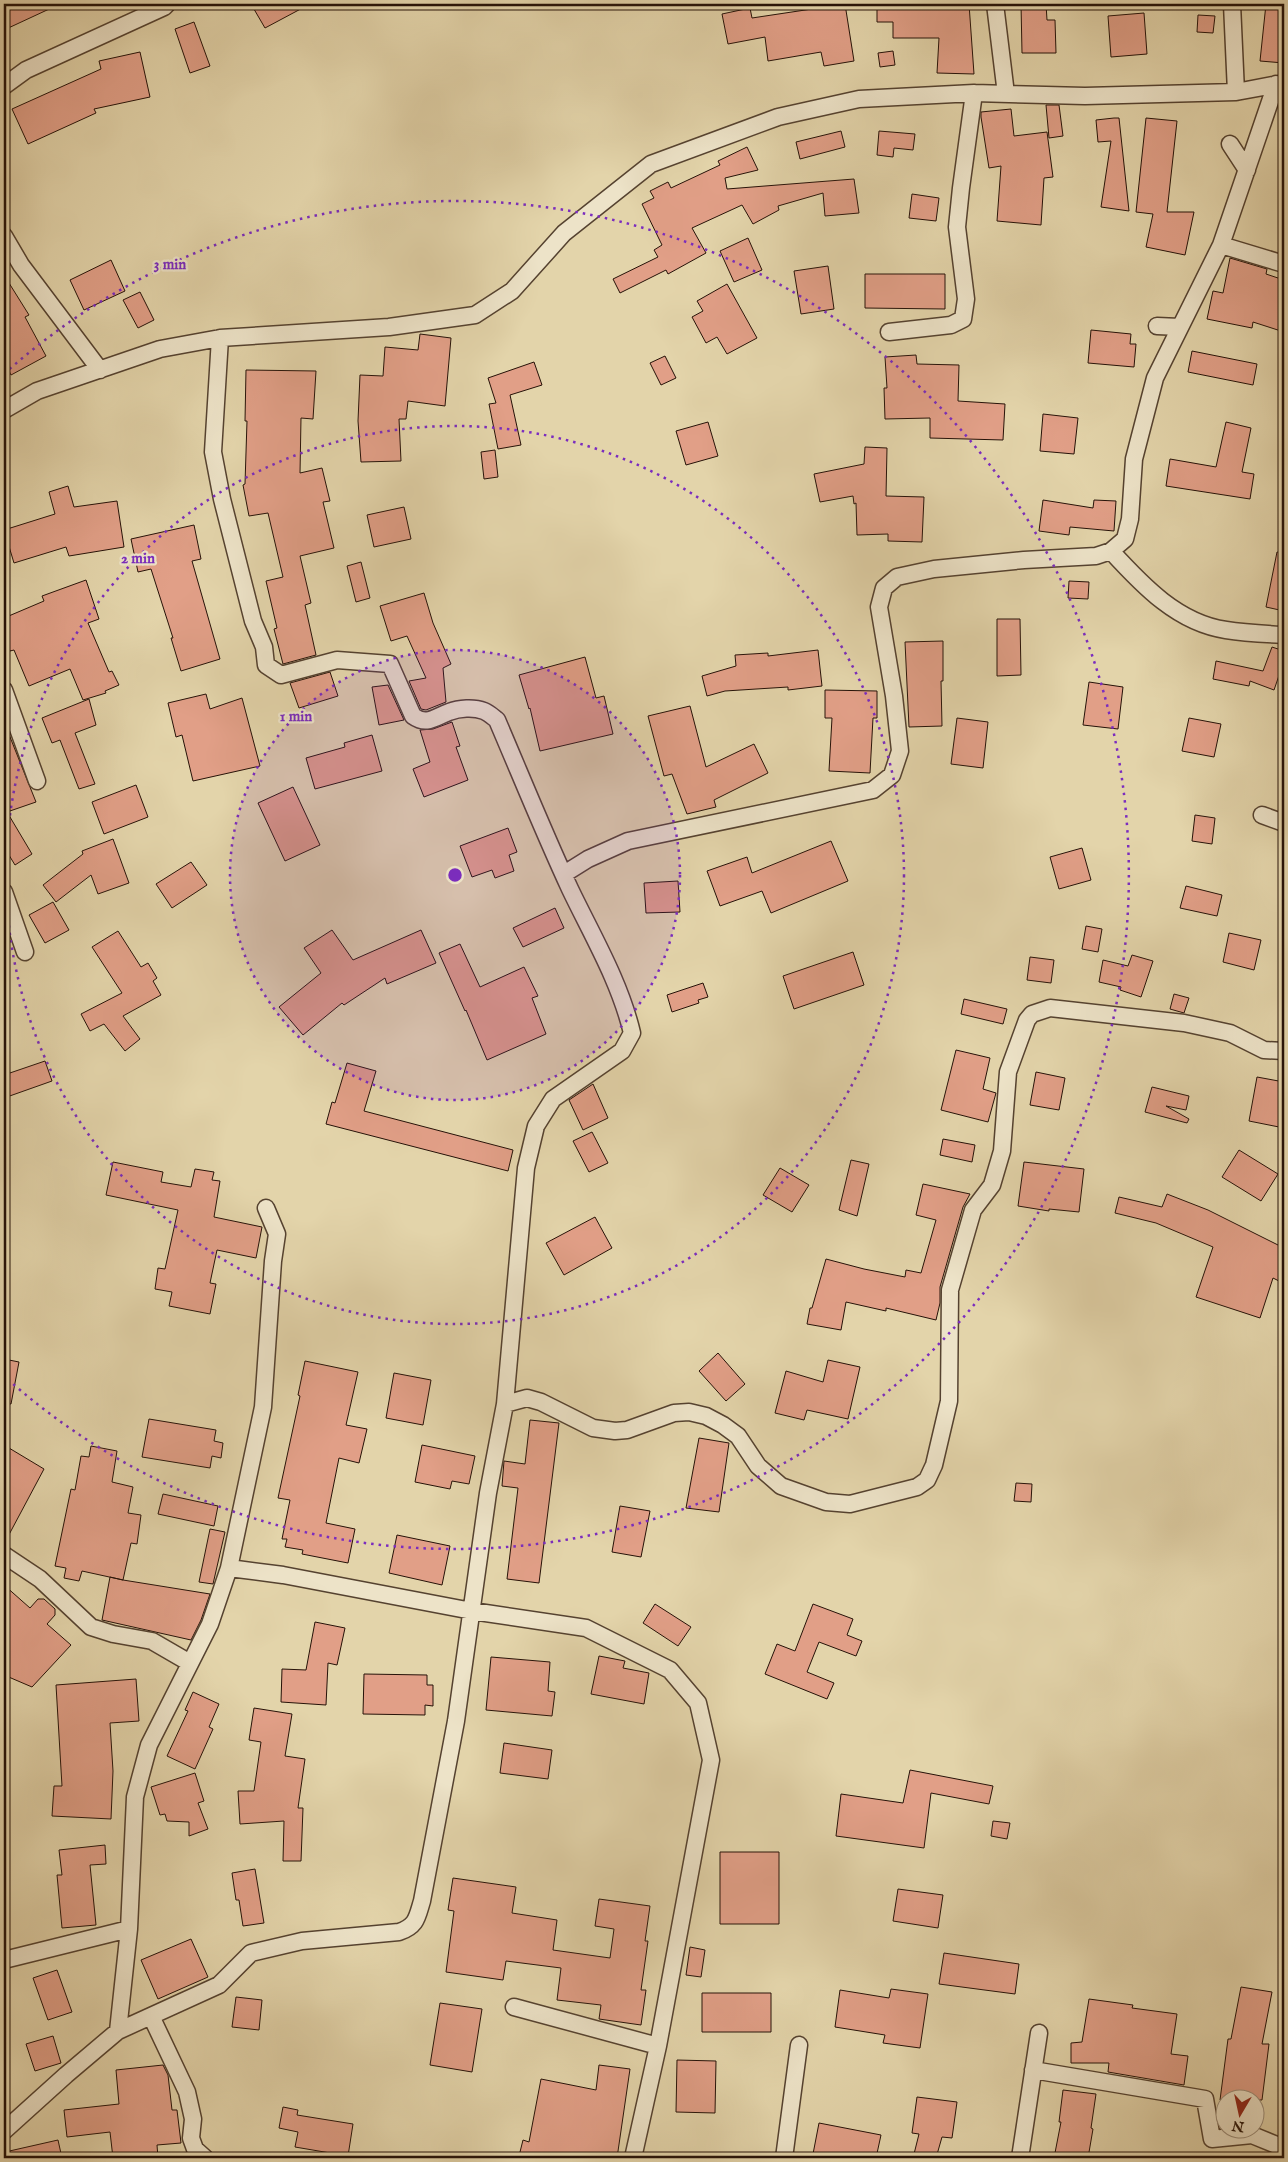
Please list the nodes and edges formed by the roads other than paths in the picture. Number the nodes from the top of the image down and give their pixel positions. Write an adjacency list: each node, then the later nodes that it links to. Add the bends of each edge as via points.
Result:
1 (167, 4): 5 (street, via 26,70)
2 (995, 4): 8 (street)
3 (1232, 4): 6 (street)
4 (1280, 84): 6 (street); 10 (street)
5 (4, 86)
6 (1236, 92): 8 (street, via 1085,96)
7 (974, 93): 8 (street); 16 (street, via 957,227 966,299 963,319 951,325); 17 (street, via 859,99 787,115 651,164 564,233 512,290 475,315 388,327)
8 (1006, 94)
9 (1230, 144): 10 (street)
10 (1247, 170): 12 (street)
11 (4, 236): 18 (street, via 21,265)
12 (1221, 245): 13 (street); 15 (street)
13 (1284, 264)
14 (1157, 326): 15 (street)
15 (1180, 327): 20 (street, via 1155,378 1134,459 1130,519 1125,538)
16 (888, 332)
17 (220, 338): 18 (street, via 160,349); 26 (street, via 213,452 222,499 253,620 264,647 266,665 281,675 337,660 390,664 413,716 420,721 434,720 450,711 464,709 484,711 497,720)
18 (100, 370): 19 (street, via 37,391)
19 (4, 410)
20 (1111, 551): 21 (street, via 1139,582 1187,618 1225,630); 26 (street, via 1096,556 934,569 897,577 884,588 879,608 900,751 892,775 873,790 628,841)
21 (1284, 635)
22 (4, 690): 23 (street)
23 (37, 781)
24 (1262, 815): 25 (street)
25 (1284, 823)
26 (564, 874): 31 (street, via 628,1015 632,1032 622,1051 552,1099 536,1126 526,1168)
27 (4, 892): 28 (street)
28 (26, 952)
29 (1284, 1051): 31 (street, via 1264,1050 1230,1033 1184,1022 1050,1008 1032,1014 1008,1072 1000,1159 992,1184 973,1210 950,1290 949,1401 934,1465 927,1480 917,1487 850,1504 826,1502 781,1486 758,1466 738,1436 706,1416 674,1413 627,1430 615,1431 593,1428 526,1398)
30 (266, 1208): 33 (street, via 277,1234 272,1261 263,1407)
31 (505, 1404): 34 (street, via 488,1493)
32 (4, 1555): 35 (street, via 40,1579 91,1627 152,1641)
33 (229, 1568): 34 (street, via 283,1575); 35 (street, via 210,1624)
34 (472, 1612): 39 (street, via 456,1722 416,1921 410,1928 399,1932 302,1941 251,1953 219,1985); 43 (street, via 586,1628 670,1670 698,1703 711,1760)
35 (190, 1663): 36 (street, via 149,1746 135,1797)
36 (130, 1929): 37 (street); 40 (street)
37 (4, 1960)
38 (514, 2007): 43 (street)
39 (152, 2016): 40 (street); 47 (street, via 187,2092 195,2150)
40 (118, 2031): 45 (street)
41 (1039, 2033): 44 (street)
42 (799, 2045): 49 (street)
43 (658, 2046): 48 (street)
44 (1033, 2070): 46 (street, via 1205,2099 1212,2139 1252,2135); 50 (street)
45 (4, 2131)
46 (1284, 2148)
47 (205, 2158)
48 (633, 2158)
49 (784, 2158)
50 (1020, 2158)

